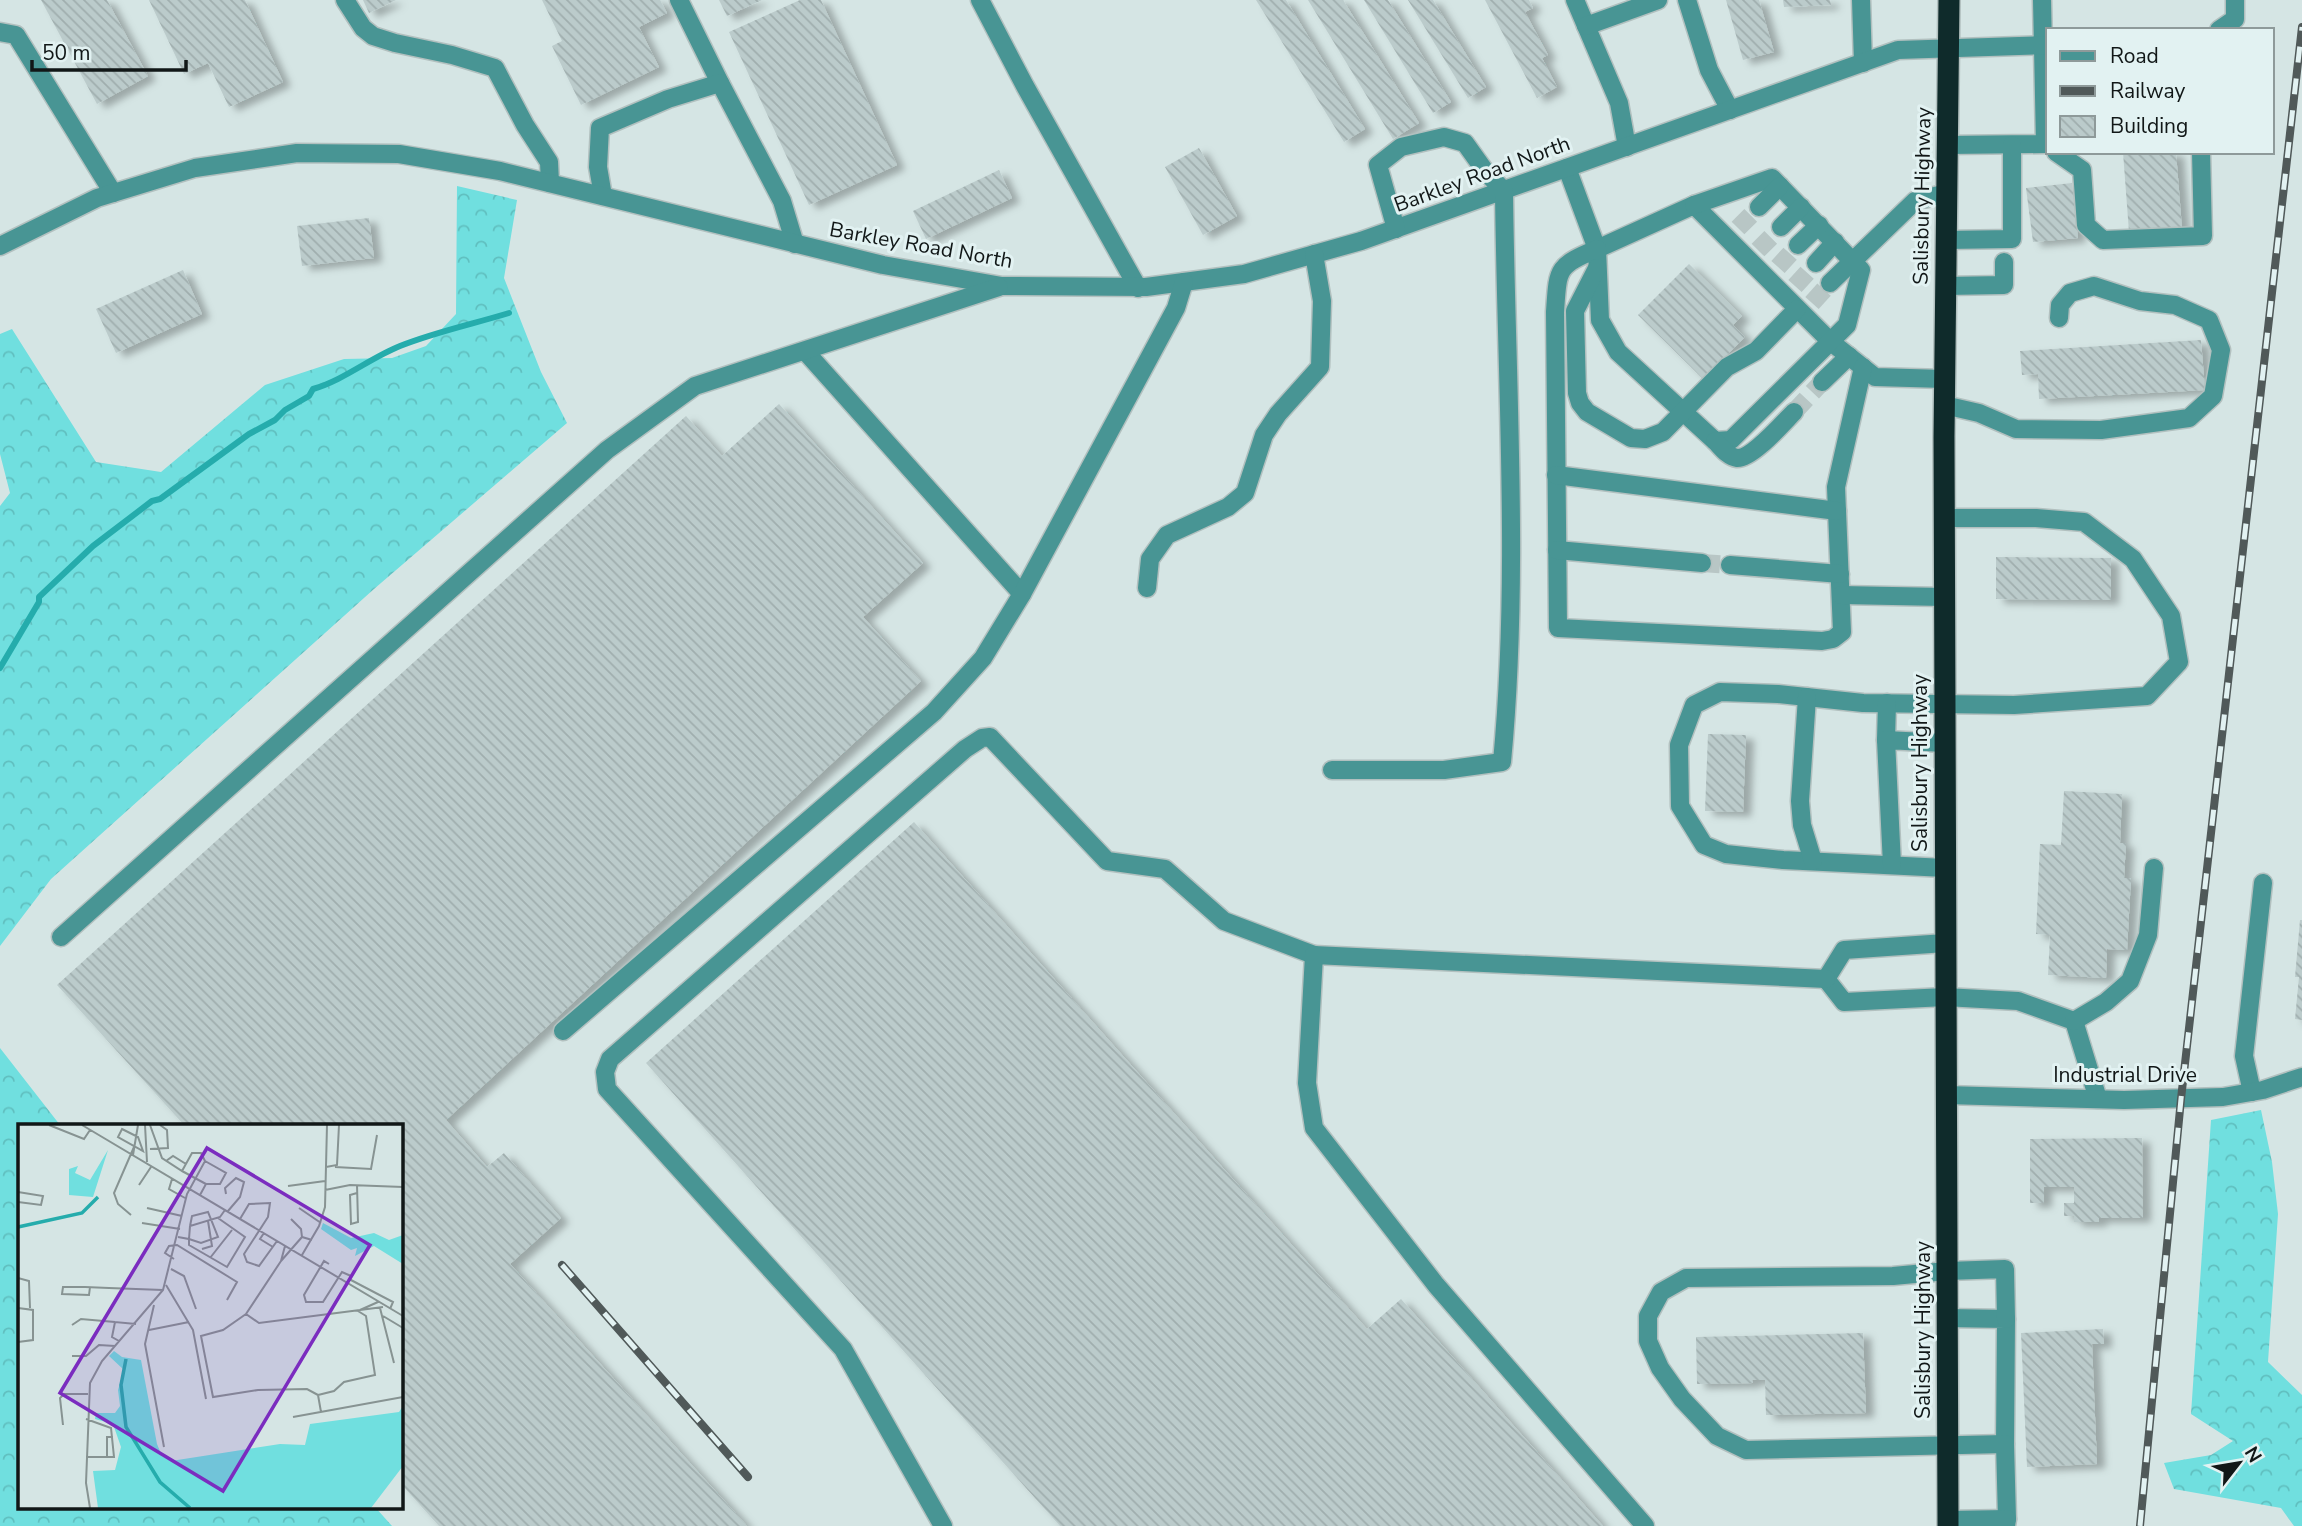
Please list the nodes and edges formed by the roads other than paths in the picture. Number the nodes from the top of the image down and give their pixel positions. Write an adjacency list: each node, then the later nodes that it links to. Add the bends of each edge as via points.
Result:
1 (345, 0): 27 (street, via 373,36 495,68 549,162)
2 (679, 0): 18 (street)
3 (980, 0): 54 (street)
4 (1575, 0): 11 (street)
5 (1658, 0): 11 (street)
6 (1687, 0): 19 (street, via 1709,70)
7 (1861, 0): 16 (street)
8 (1949, 0): 15 (highway, Salisbury Highway)
9 (2042, 0): 14 (street)
10 (2235, 0): 12 (street, via 2235,19)
11 (1586, 26): 22 (street, via 1619,103)
12 (2222, 28)
13 (0, 32): 30 (street, via 16,35)
14 (2045, 45): 15 (street, Barkley Road North); 17 (street)
15 (1949, 47): 16 (street, Barkley Road North, via 1898,50); 20 (highway, Salisbury Highway)
16 (1863, 63): 19 (street, Barkley Road North)
17 (2046, 66)
18 (720, 83): 32 (street, via 600,128 598,167); 41 (street, via 782,201)
19 (1730, 110): 22 (street, Barkley Road North)
20 (1947, 145): 21 (street); 31 (highway, Salisbury Highway)
21 (2012, 145): 23 (street); 39 (street, via 2012,239)
22 (1627, 147): 26 (street, Barkley Road North)
23 (2046, 148)
24 (2059, 154): 25 (street, via 2082,170 2086,225 2103,240 2203,236)
25 (2201, 154)
26 (1567, 168): 29 (street, Barkley Road North); 44 (street)
27 (550, 183): 30 (street, Barkley Road North, via 399,154 297,153 195,168); 32 (street, Barkley Road North)
28 (1780, 186): 33 (street, via 1772,178); 34 (street); 35 (street)
29 (1504, 191): 38 (street, Barkley Road North); 38 (street, via 1465,143 1444,137 1401,148 1378,165); 82 (street, via 1510,567 1502,762 1444,770)
30 (113, 193): 43 (street, Barkley Road North)
31 (1947, 193): 39 (highway, Salisbury Highway); 46 (street, via 1915,201)
32 (603, 196): 41 (street, Barkley Road North)
33 (1694, 205): 44 (street); 55 (street, via 1732,233)
34 (1759, 207)
35 (1801, 207): 36 (street); 37 (street)
36 (1819, 225): 40 (street); 42 (street)
37 (1781, 227)
38 (1396, 229): 45 (street, Barkley Road North)
39 (1946, 240): 53 (highway, Salisbury Highway)
40 (1836, 242): 46 (street); 48 (street)
41 (795, 244): 52 (street, Barkley Road North)
42 (1798, 245)
43 (0, 246)
44 (1597, 249): 49 (street); 66 (street, via 1568,262 1558,278)
45 (1314, 254): 50 (street, Barkley Road North, via 1244,274); 73 (street, via 1322,302 1320,367 1264,435 1245,493 1228,507 1167,535 1150,559)
46 (1853, 260): 51 (street); 57 (street, via 1861,270 1847,325)
47 (2004, 262): 53 (street, via 2004,285)
48 (1816, 263)
49 (1597, 268): 63 (street, via 1600,320 1618,352); 63 (street, via 1575,311 1580,403 1631,438 1663,432)
50 (1184, 282): 54 (street, Barkley Road North); 74 (street, via 1176,308)
51 (1830, 284)
52 (1002, 286): 54 (street, Barkley Road North); 58 (street)
53 (1945, 286): 60 (highway, Salisbury Highway)
54 (1138, 288)
55 (1798, 301): 57 (street); 63 (street, via 1756,351 1727,367)
56 (2059, 318): 62 (street, via 2060,305 2070,293 2094,286 2140,301 2175,305 2209,320 2221,350 2213,396 2189,418 2101,430 2017,429 1979,412)
57 (1831, 342): 59 (street); 65 (street, via 1731,440)
58 (804, 351): 74 (street); 88 (street, via 695,386 607,450)
59 (1856, 362): 60 (street, via 1875,377); 61 (street); 67 (street, via 1836,487)
60 (1944, 379): 62 (highway, Salisbury Highway)
61 (1822, 382)
62 (1944, 405): 68 (highway, Salisbury Highway)
63 (1683, 412): 65 (street)
64 (1794, 412): 65 (street, via 1749,455 1727,454)
65 (1715, 441)
66 (1556, 475): 67 (street); 69 (street)
67 (1837, 510): 72 (street)
68 (1944, 518): 76 (highway, Salisbury Highway); 79 (street, via 2084,522 2133,559 2171,617 2179,662 2147,696 2014,705)
69 (1557, 550): 70 (street); 75 (street, via 1558,628 1822,641 1842,632)
70 (1702, 563)
71 (1730, 565): 72 (street)
72 (1840, 574): 75 (street)
73 (1147, 588)
74 (1022, 594): 94 (street, via 983,658 934,712)
75 (1841, 595): 76 (street)
76 (1944, 597): 79 (highway, Salisbury Highway)
77 (1807, 697): 78 (street); 83 (street, via 1800,801); 83 (street, via 1720,692 1694,705 1679,745 1680,806 1704,845 1727,854)
78 (1887, 703): 79 (street); 80 (street)
79 (1945, 703): 81 (highway, Salisbury Highway)
80 (1886, 740): 81 (street); 84 (street)
81 (1944, 743): 85 (highway, Salisbury Highway)
82 (1332, 770)
83 (1813, 860): 84 (street)
84 (1892, 865): 85 (street)
85 (1945, 868): 89 (highway, Salisbury Highway)
86 (2154, 869): 93 (street, via 2148,935 2130,981)
87 (2263, 883): 96 (street, via 2244,1056)
88 (61, 937)
89 (1945, 943): 91 (street, via 1844,950); 92 (highway, Salisbury Highway)
90 (1314, 955): 91 (street); 106 (street, via 1224,921 1165,869 1107,862 990,737 982,738 610,1059 605,1072 607,1089 843,1349); 107 (street, via 1307,1083 1314,1128 1436,1285)
91 (1826, 979): 92 (street, via 1844,1002)
92 (1945, 997): 93 (street, via 2018,1001); 97 (highway, Salisbury Highway)
93 (2074, 1021): 98 (street)
94 (563, 1031)
95 (2302, 1077): 96 (street, Industrial Drive)
96 (2252, 1092): 98 (street, Industrial Drive, via 2181,1099)
97 (1946, 1095): 98 (street, Industrial Drive); 99 (highway, Salisbury Highway)
98 (2098, 1099)
99 (1947, 1271): 100 (highway, Salisbury Highway); 101 (street, via 2005,1269); 103 (street, via 1893,1276 1686,1278 1661,1292 1648,1316 1648,1342 1682,1399 1717,1436 1746,1450)
100 (1947, 1318): 101 (street); 103 (highway, Salisbury Highway)
101 (2006, 1319): 102 (street)
102 (2005, 1444): 103 (street); 104 (street)
103 (1948, 1445): 105 (highway, Salisbury Highway)
104 (2006, 1522): 105 (street)
105 (1948, 1523)
106 (943, 1526)
107 (1645, 1526)

